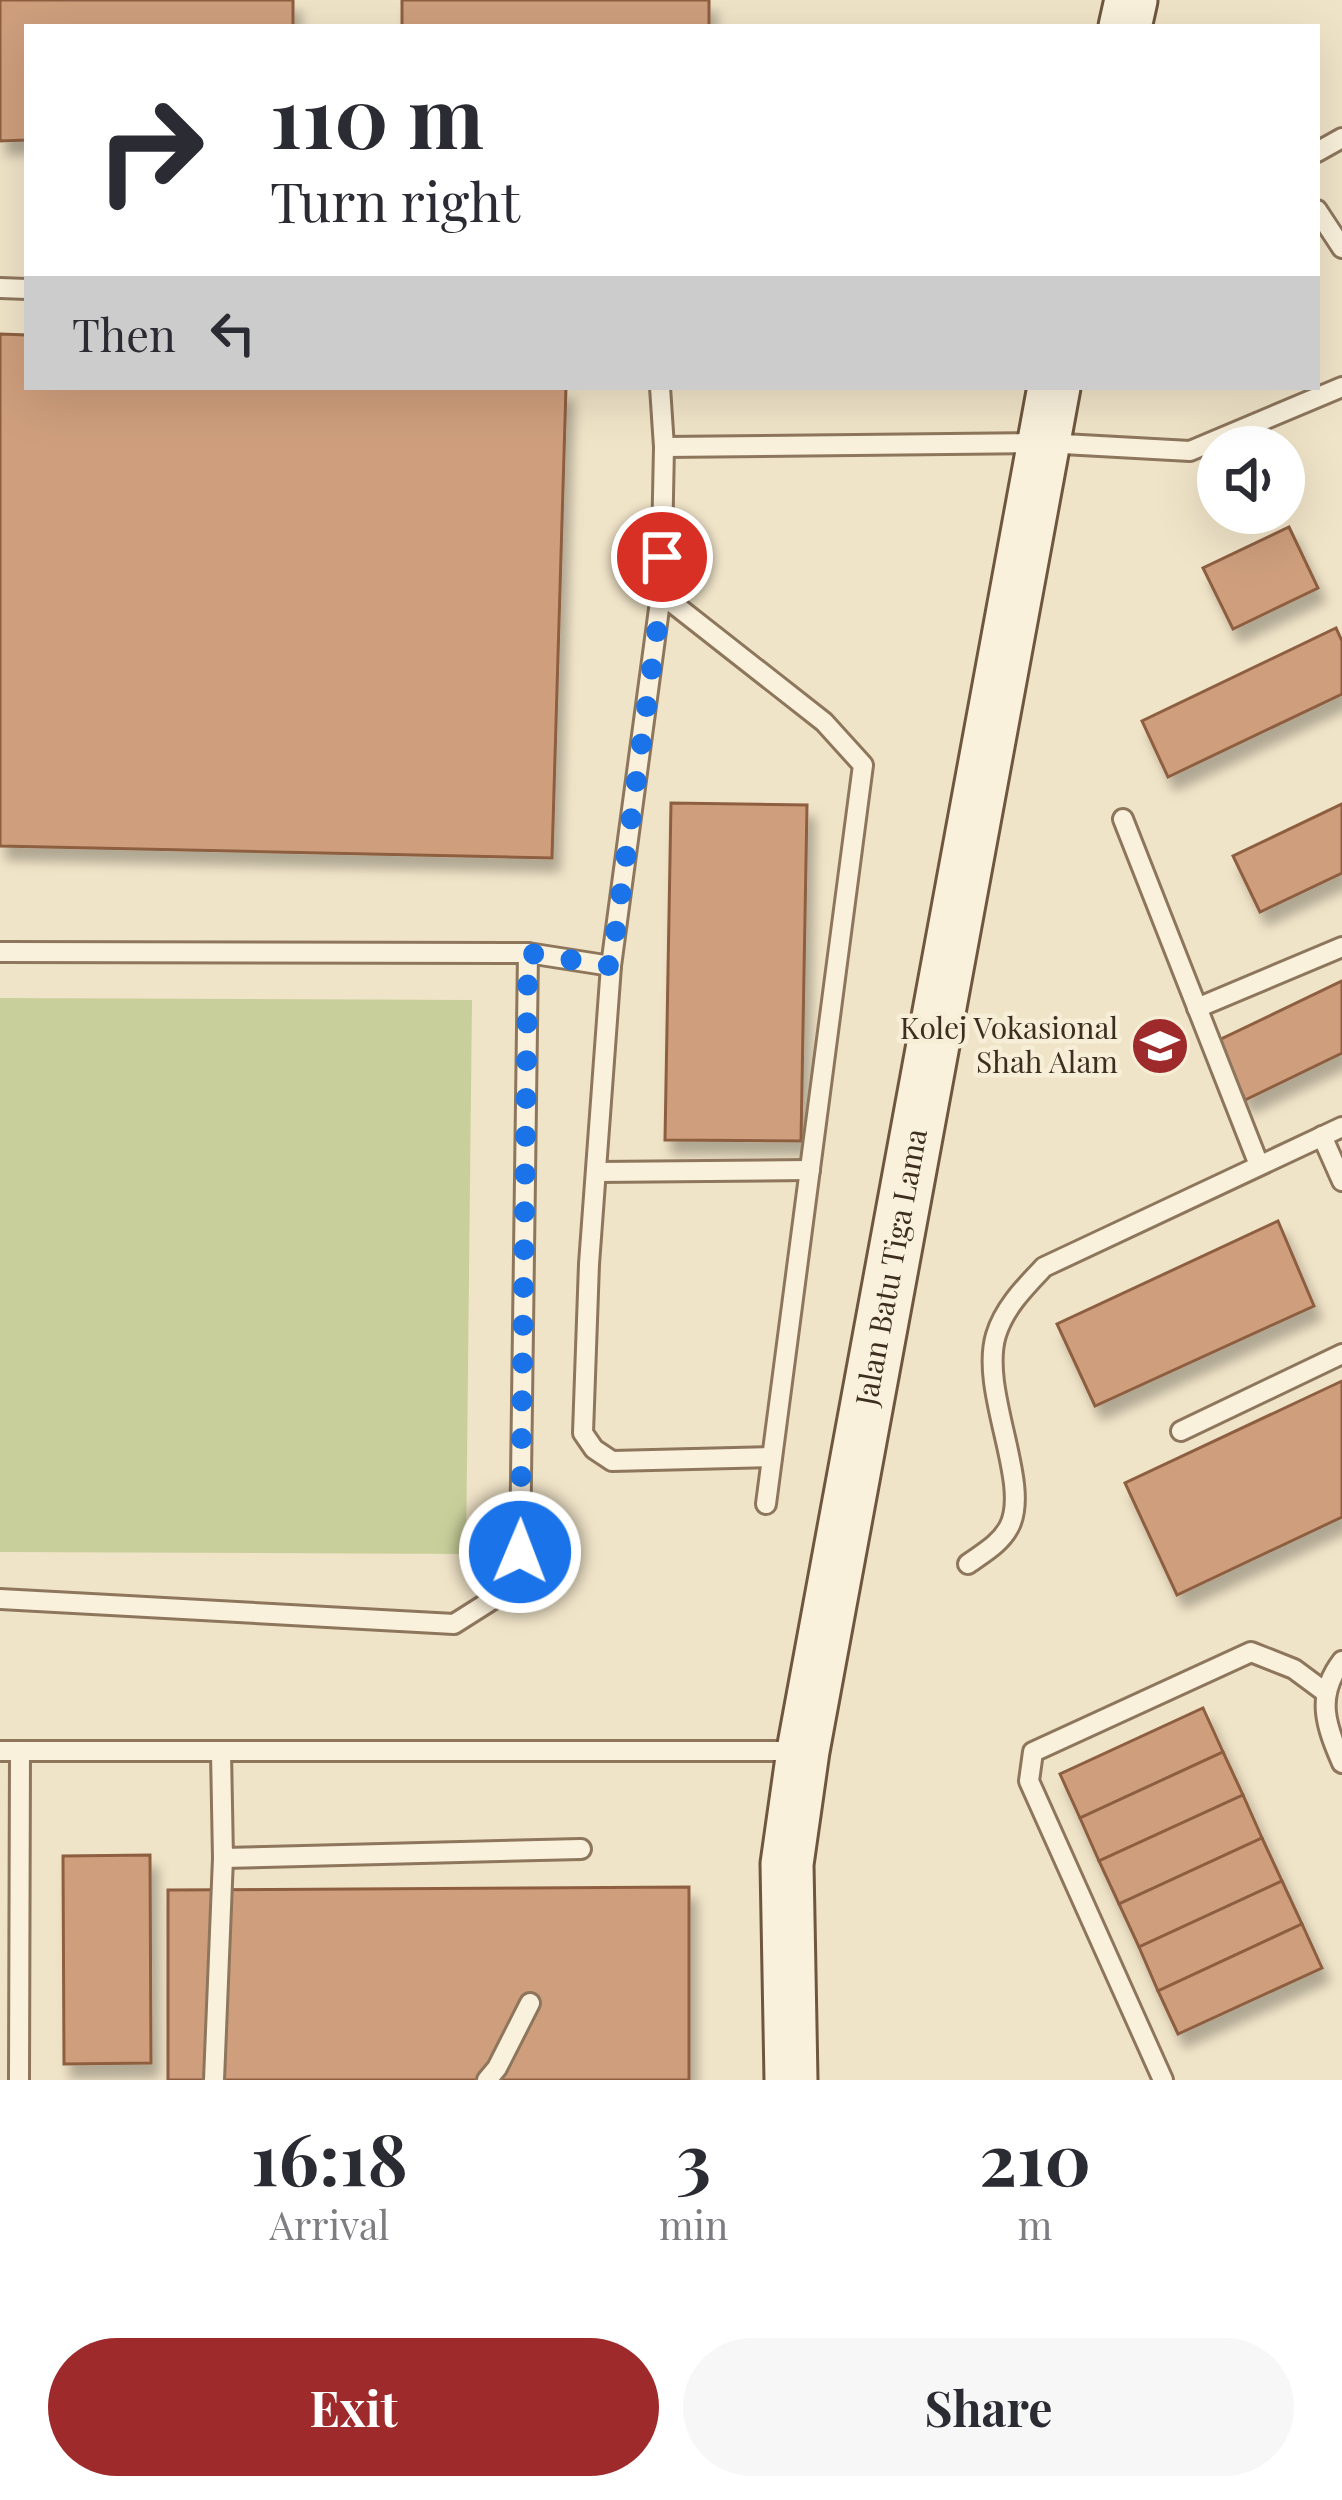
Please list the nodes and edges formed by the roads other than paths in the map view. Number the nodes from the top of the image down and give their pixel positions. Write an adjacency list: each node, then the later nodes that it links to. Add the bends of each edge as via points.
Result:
1 (1320, 215): 2 (lane)
2 (1342, 248)
3 (1342, 387): 6 (lane, via 1190,452)
4 (660, 390): 7 (lane)
5 (1054, 390): 6 (main road, Jalan Batu Tiga Lama)
6 (1045, 443): 7 (lane); 30 (main road, Jalan Batu Tiga Lama)
7 (664, 447): 8 (lane)
8 (662, 594): 13 (lane); 18 (lane, via 824,722 862,765)
9 (1123, 819): 14 (lane)
10 (1342, 947): 14 (lane)
11 (0, 952): 12 (lane)
12 (528, 953): 13 (lane); 26 (lane, via 520,1552 495,1598 454,1624)
13 (611, 966): 19 (lane)
14 (1197, 1008): 17 (lane)
15 (1342, 1126): 16 (lane)
16 (1322, 1136): 17 (lane); 20 (lane)
17 (1259, 1165): 25 (lane, via 1044,1267 1013,1301 991,1366 1016,1508 1001,1540)
18 (810, 1170): 19 (lane); 23 (lane)
19 (596, 1172): 23 (lane, via 583,1432 612,1461)
20 (1342, 1181)
21 (1342, 1354): 22 (lane)
22 (1180, 1431)
23 (772, 1457): 24 (lane)
24 (766, 1504)
25 (968, 1564)
26 (0, 1599)
27 (1342, 1660): 28 (lane)
28 (1325, 1692): 32 (lane, via 1324,1723); 40 (lane, via 1251,1652 1033,1752 1029,1780)
29 (10, 1751): 31 (lane); 36 (lane)
30 (803, 1751): 31 (lane); 39 (main road, Jalan Batu Tiga Lama, via 787,1864)
31 (220, 1752): 34 (lane)
32 (1342, 1763)
33 (580, 1849): 34 (lane)
34 (223, 1858): 37 (lane)
35 (530, 2003): 38 (lane)
36 (19, 2080)
37 (214, 2080)
38 (487, 2080)
39 (791, 2080)
40 (1163, 2080)

